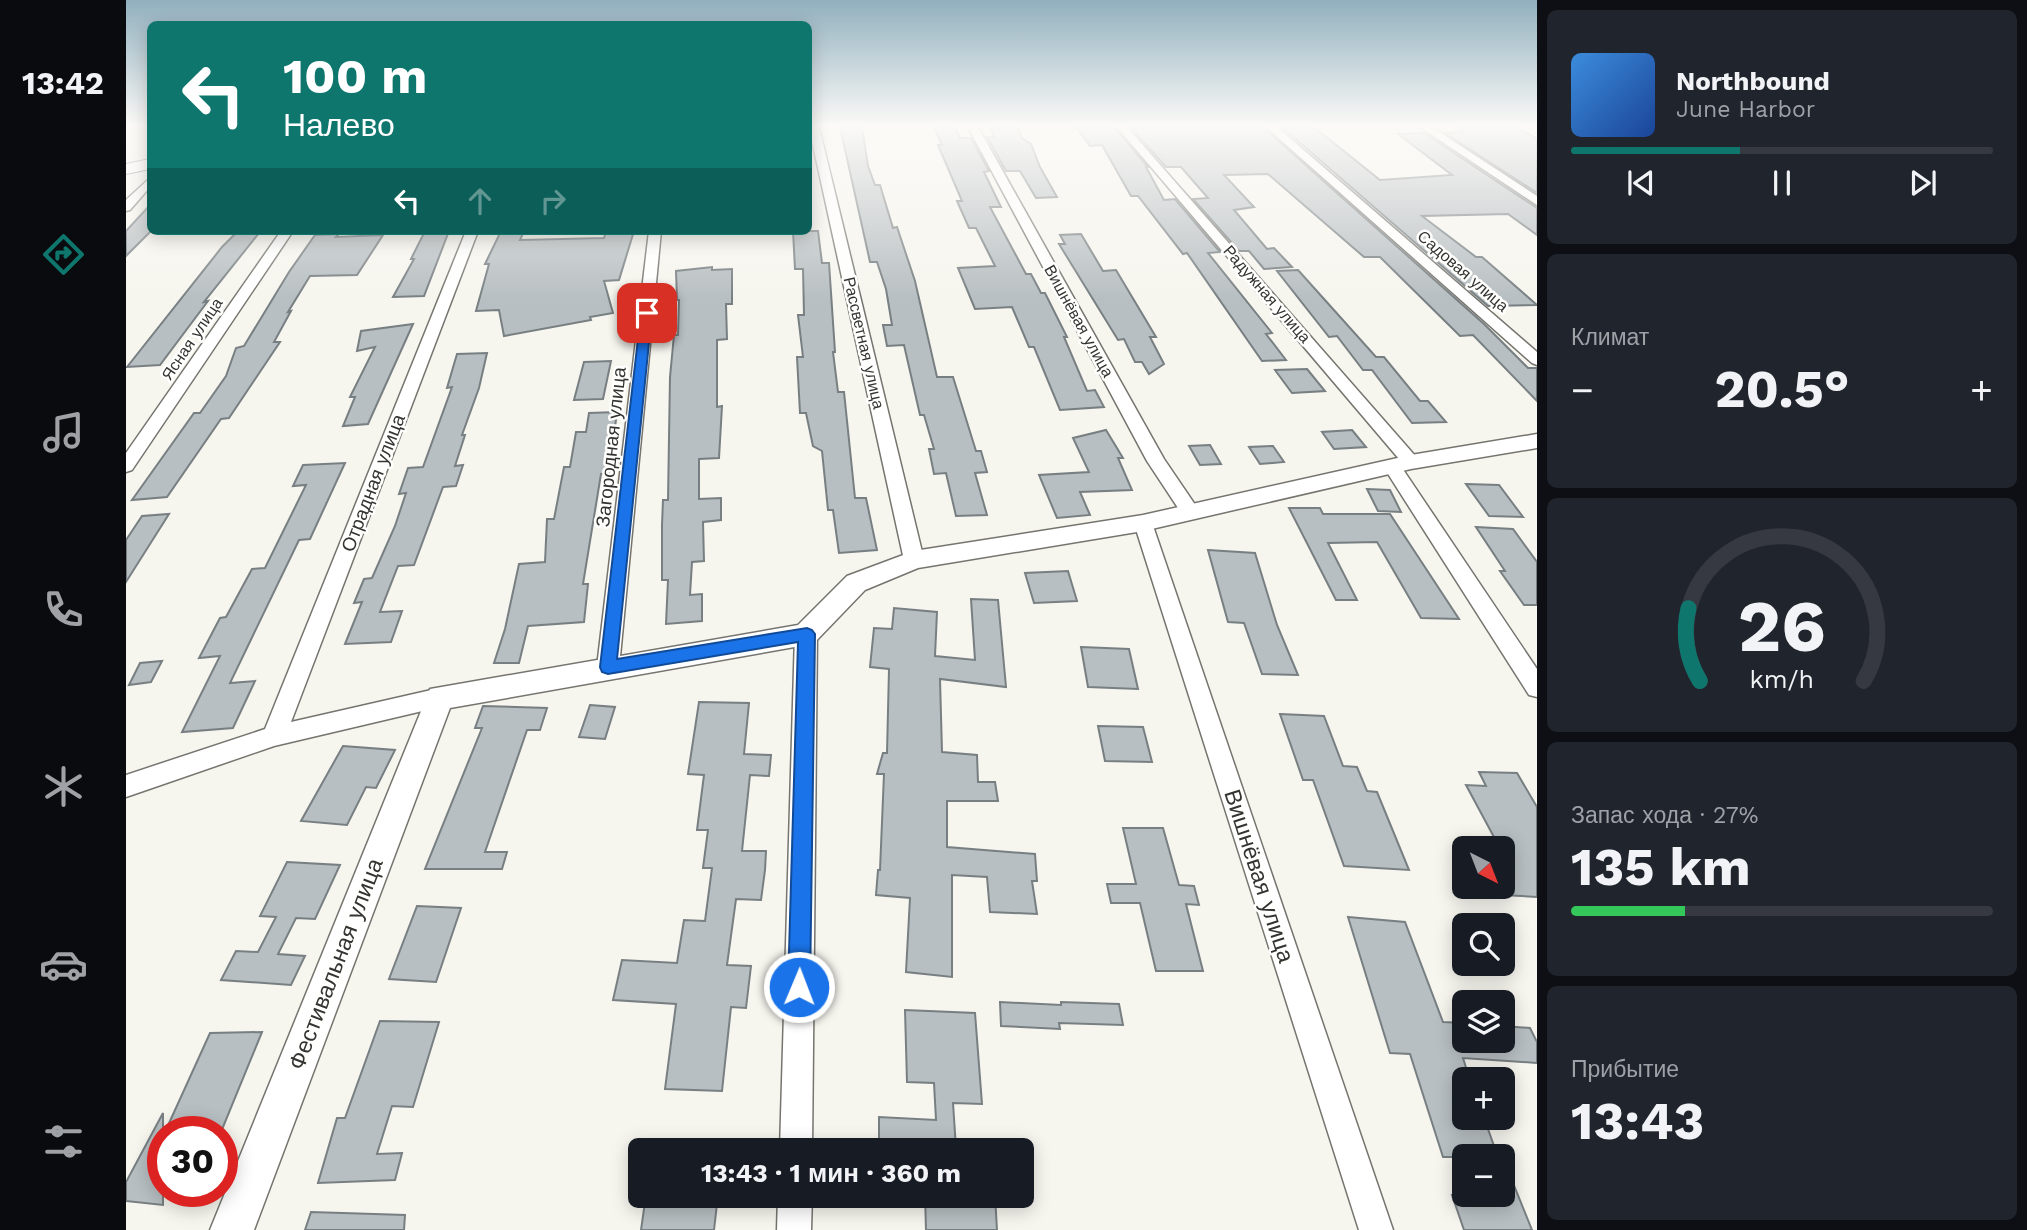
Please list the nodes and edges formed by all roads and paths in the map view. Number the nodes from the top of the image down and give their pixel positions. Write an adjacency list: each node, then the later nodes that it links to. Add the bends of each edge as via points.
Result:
1 (147, 184): 8 (street)
2 (827, 184): 18 (street, Рассветная улица)
3 (1004, 184): 16 (street, Вишнёвая улица, via 1156,461)
4 (1170, 184): 14 (street, Радужная улица)
5 (1337, 184): 12 (street, Садовая улица)
6 (1512, 184): 7 (street)
7 (1537, 201)
8 (126, 206)
9 (284, 235): 15 (street, Ясная улица)
10 (470, 235): 23 (street, Отрадная улица)
11 (656, 235): 20 (street, Загородная улица)
12 (1537, 360)
13 (1537, 440): 14 (street)
14 (1402, 464): 16 (street); 21 (street, Радужная улица)
15 (126, 466)
16 (1191, 512): 17 (street)
17 (1143, 523): 18 (street); 29 (street, Вишнёвая улица)
18 (914, 559): 19 (street, via 856,583)
19 (807, 634): 20 (street); 25 (street)
20 (608, 667): 22 (street)
21 (1537, 688)
22 (440, 698): 23 (street); 27 (street, Фестивальная улица)
23 (274, 736): 24 (street)
24 (126, 786)
25 (796, 1138)
26 (795, 1208): 28 (street)
27 (232, 1230)
28 (794, 1230)
29 (1376, 1230)

